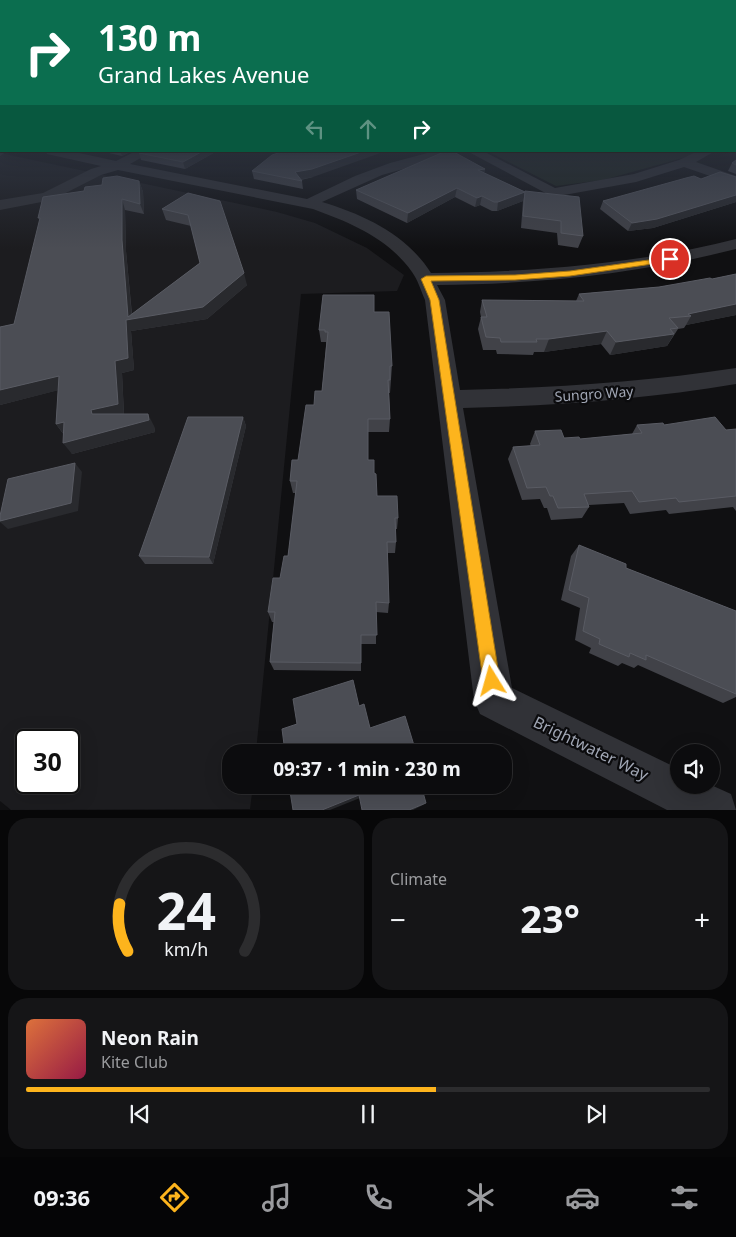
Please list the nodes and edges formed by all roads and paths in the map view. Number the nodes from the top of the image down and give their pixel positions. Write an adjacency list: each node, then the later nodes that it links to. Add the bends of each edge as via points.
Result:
1 (94, 173): 9 (street, via 47,197)
2 (151, 173): 8 (street)
3 (372, 173): 8 (street)
4 (515, 173): 5 (street, via 553,193)
5 (653, 173)
6 (712, 173): 7 (street)
7 (736, 181)
8 (308, 204): 11 (street, via 332,210 374,229 407,254)
9 (0, 206)
10 (736, 244): 11 (street, via 670,259 579,272)
11 (426, 279): 13 (street, via 435,300)
12 (736, 376): 13 (street, Sungro Way, via 631,391 545,398)
13 (450, 400): 14 (street, Brightwater Way, via 494,700)
14 (715, 810)

